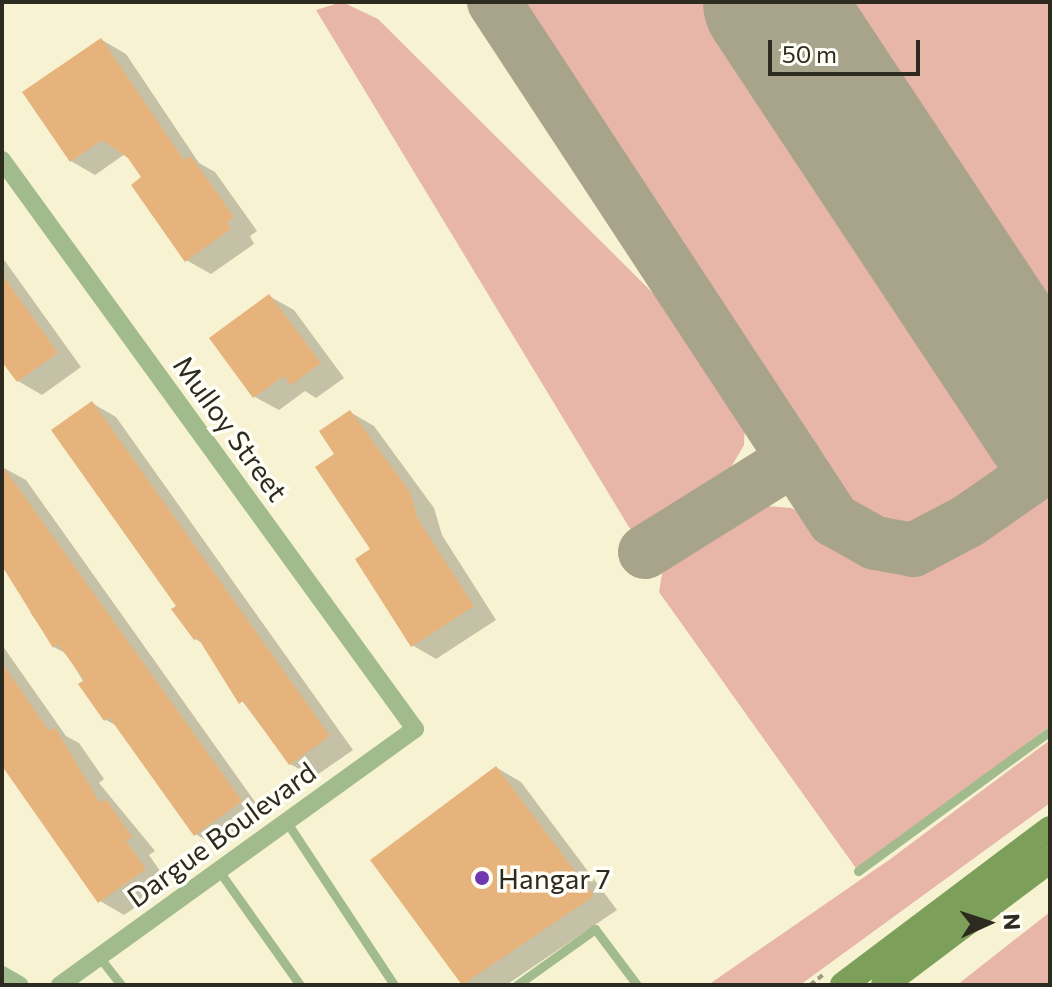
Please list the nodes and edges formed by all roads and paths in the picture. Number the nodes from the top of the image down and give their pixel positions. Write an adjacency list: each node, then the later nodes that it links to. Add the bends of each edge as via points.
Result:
1 (2, 160): 2 (street, Mulloy Street)
2 (415, 729): 4 (street, Dargue Boulevard)
3 (1050, 731): 8 (lane)
4 (286, 821): 7 (street, Dargue Boulevard); 16 (lane)
5 (1050, 829): 18 (main road)
6 (1050, 860): 19 (main road)
7 (219, 871): 9 (street, Dargue Boulevard); 15 (lane)
8 (858, 871)
9 (100, 958): 13 (street, Dargue Boulevard); 14 (lane)
10 (2, 975): 12 (street)
11 (633, 984): 17 (lane, via 595,929)
12 (19, 985)
13 (60, 985)
14 (121, 985)
15 (300, 985)
16 (394, 985)
17 (517, 985)
18 (843, 985)
19 (884, 985)

